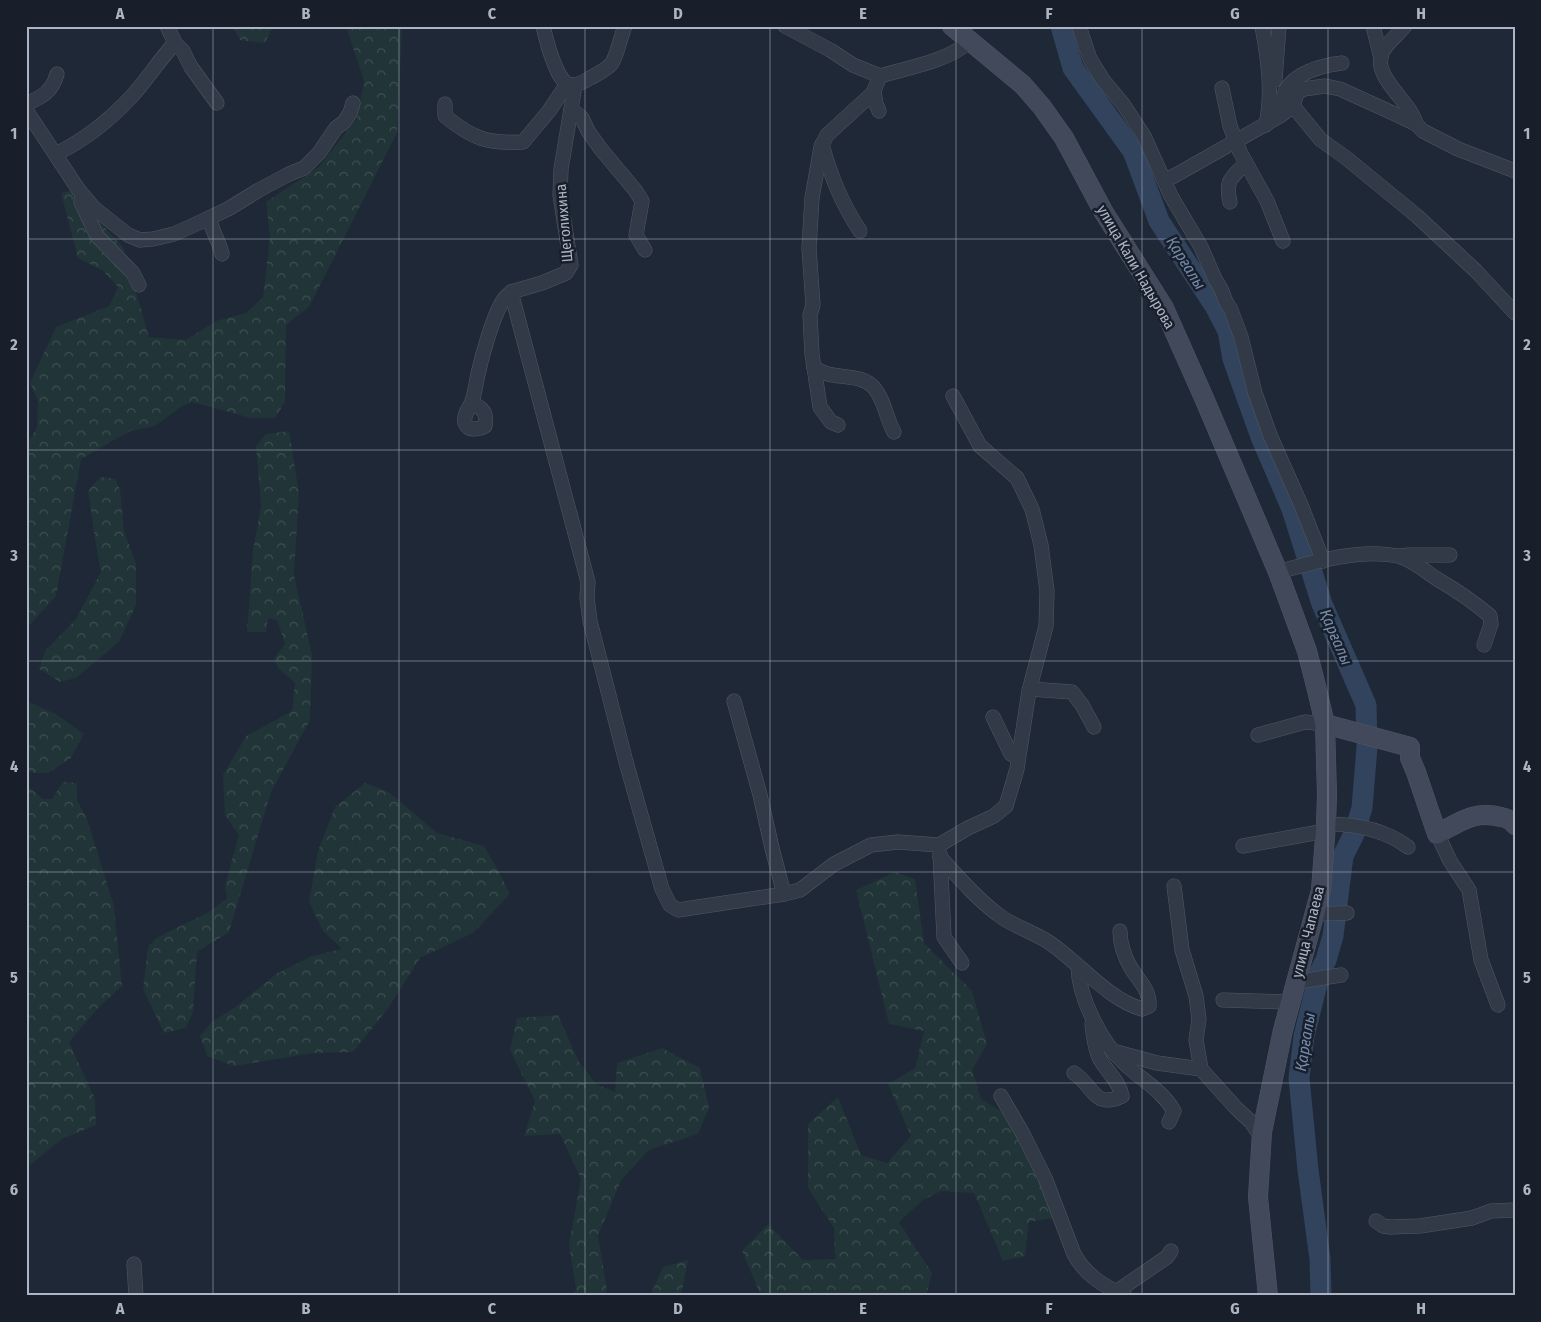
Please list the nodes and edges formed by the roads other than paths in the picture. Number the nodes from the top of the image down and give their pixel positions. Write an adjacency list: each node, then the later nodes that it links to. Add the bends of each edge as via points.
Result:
1 (167, 26): 12 (street)
2 (543, 26): 17 (street, via 548,49 561,79)
3 (625, 26): 17 (street, via 612,63 586,81)
4 (785, 26): 16 (street, via 853,65)
5 (952, 26): 11 (street, улица Кали Надырова)
6 (1079, 26): 37 (street, via 1090,59 1144,136)
7 (1262, 26): 20 (street)
8 (1280, 26): 20 (street, via 1274,85)
9 (1373, 26): 13 (street)
10 (1405, 26): 13 (street, via 1392,39)
11 (969, 42): 16 (street, via 947,56); 56 (street, улица Кали Надырова, via 1023,85 1042,107 1064,138 1103,211 1164,308)
12 (174, 43): 23 (street, via 183,51); 34 (street, via 133,95 92,131)
13 (1381, 58): 30 (street, via 1386,80 1414,116)
14 (1342, 63): 29 (street, via 1320,67 1294,82 1285,90)
15 (57, 74): 22 (street, via 48,92)
16 (880, 76): 19 (street)
17 (571, 84): 24 (street, via 523,142 484,140 445,116); 26 (street, Щеголихина)
18 (1222, 88): 32 (street)
19 (874, 92): 28 (street); 33 (street, via 827,135)
20 (1269, 97): 31 (street)
21 (353, 103): 40 (street, via 344,122 336,128 313,161)
22 (26, 104)
23 (217, 104)
24 (445, 104)
25 (1293, 106): 29 (street); 30 (street, via 1298,93 1304,89 1325,86 1340,89); 47 (street, via 1321,140 1417,216)
26 (571, 109): 43 (street, via 582,118 600,148 642,201 636,235); 46 (street, Щеголихина, via 560,195 570,264 566,273)
27 (26, 110): 34 (street)
28 (879, 110)
29 (1281, 115): 31 (street)
30 (1416, 124): 36 (street, via 1458,150)
31 (1266, 125): 32 (street)
32 (1236, 141): 35 (street); 37 (street)
33 (822, 144): 41 (street, via 832,179); 48 (street, via 809,228)
34 (56, 154): 38 (street)
35 (1246, 163): 39 (street, via 1229,181); 42 (street)
36 (1515, 171)
37 (1164, 180): 55 (street, via 1231,310 1270,435)
38 (82, 194): 40 (street, via 128,235 140,240 174,234); 45 (street, via 81,202 97,236 129,269)
39 (1230, 202)
40 (209, 218): 44 (street)
41 (860, 231)
42 (1284, 241)
43 (645, 250)
44 (222, 254)
45 (139, 285)
46 (511, 292): 50 (street, via 501,303 492,326); 72 (street, via 588,582 587,598 594,640 662,890 670,905 678,910)
47 (1515, 313)
48 (814, 368): 51 (street, via 820,407 831,422); 52 (street, via 828,374 864,380 875,388)
49 (953, 396): 58 (street, via 980,446 1016,478 1032,509 1047,591 1046,626)
50 (472, 403)
51 (838, 425)
52 (894, 432)
53 (1450, 555): 54 (street)
54 (1399, 556): 55 (street, via 1369,554); 57 (street, via 1462,594 1490,616 1491,624)
55 (1321, 561): 56 (street)
56 (1278, 572): 61 (street, улица Чапаева, via 1307,651)
57 (1484, 645)
58 (1030, 689): 62 (street, via 1072,692); 64 (street)
59 (734, 701): 72 (street)
60 (993, 717): 64 (street, via 1011,754)
61 (1325, 724): 63 (street, via 1306,722); 66 (street, улица Чапаева); 67 (street, via 1410,746 1410,758)
62 (1094, 726)
63 (1258, 734)
64 (1018, 758): 70 (street, via 1006,806 994,816 968,828)
65 (1515, 825): 67 (street, via 1506,818 1484,814 1472,816)
66 (1326, 828): 68 (street); 69 (street, via 1348,824 1367,828 1398,839); 74 (street, улица Чапаева)
67 (1437, 833): 82 (street, via 1469,890 1481,960)
68 (1243, 846)
69 (1408, 847)
70 (940, 851): 72 (street, via 898,842 871,845 834,864 800,890); 76 (street, via 944,938); 77 (street, via 964,884 989,908 1050,943)
71 (1174, 886): 85 (street, via 1182,950 1196,996 1199,1019 1196,1040)
72 (784, 894)
73 (1346, 913): 74 (street)
74 (1321, 914): 79 (street, улица Чапаева)
75 (1120, 931): 77 (street, via 1120,943 1130,967 1145,988 1149,1006 1142,1009 1133,1007)
76 (962, 963)
77 (1078, 967): 83 (street, via 1079,980)
78 (1334, 977): 79 (street)
79 (1303, 981): 81 (street, улица Чапаева)
80 (1223, 1000): 81 (street)
81 (1291, 1002): 89 (street, улица Чапаева)
82 (1498, 1005)
83 (1092, 1016): 84 (street); 86 (street, via 1092,1032 1099,1056 1122,1096 1114,1100 1094,1096)
84 (1112, 1051): 85 (street, via 1157,1063); 88 (street, via 1170,1104 1174,1111)
85 (1201, 1069): 89 (street)
86 (1074, 1073)
87 (1001, 1096): 94 (street, via 1045,1178 1080,1265 1091,1276)
88 (1169, 1122)
89 (1262, 1138): 96 (street, улица Чапаева, via 1258,1196)
90 (1515, 1210): 91 (street, via 1491,1211 1472,1218 1420,1226 1390,1227)
91 (1376, 1221)
92 (1171, 1251): 94 (street)
93 (134, 1264): 95 (street)
94 (1121, 1294)
95 (136, 1296)
96 (1268, 1296)

